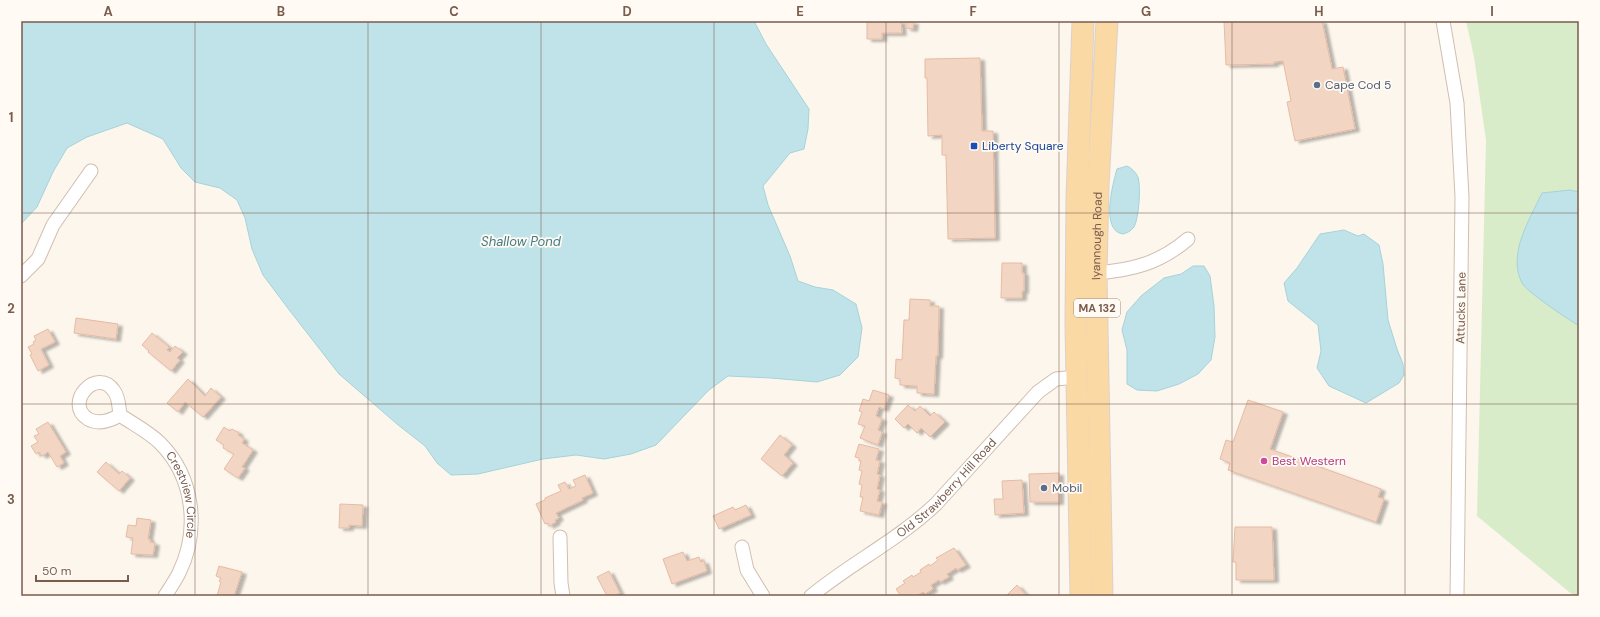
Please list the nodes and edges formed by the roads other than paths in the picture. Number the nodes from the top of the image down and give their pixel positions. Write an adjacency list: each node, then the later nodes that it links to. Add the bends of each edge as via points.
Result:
1 (1083, 21): 8 (main road, Iyannough Road / MA 132, via 1077,199)
2 (1107, 21): 6 (main road, Iyannough Road / MA 132)
3 (1443, 21): 18 (street, Attucks Lane, via 1457,103 1462,190)
4 (91, 171): 7 (street, via 53,225 38,259)
5 (1188, 239): 6 (street, via 1168,254 1145,265 1123,271)
6 (1096, 273): 17 (main road, Iyannough Road / MA 132)
7 (21, 276)
8 (1076, 377): 15 (street, Old Strawberry Hill Road, via 1056,379 1046,385 923,517); 16 (main road, Iyannough Road / MA 132)
9 (120, 415): 12 (street, Crestview Circle, via 159,442 173,458 187,484 192,515 188,546 179,574)
10 (560, 537): 13 (street)
11 (742, 547): 14 (street, via 747,570)
12 (165, 596)
13 (563, 596)
14 (763, 596)
15 (811, 596)
16 (1081, 596)
17 (1102, 596)
18 (1457, 596)

